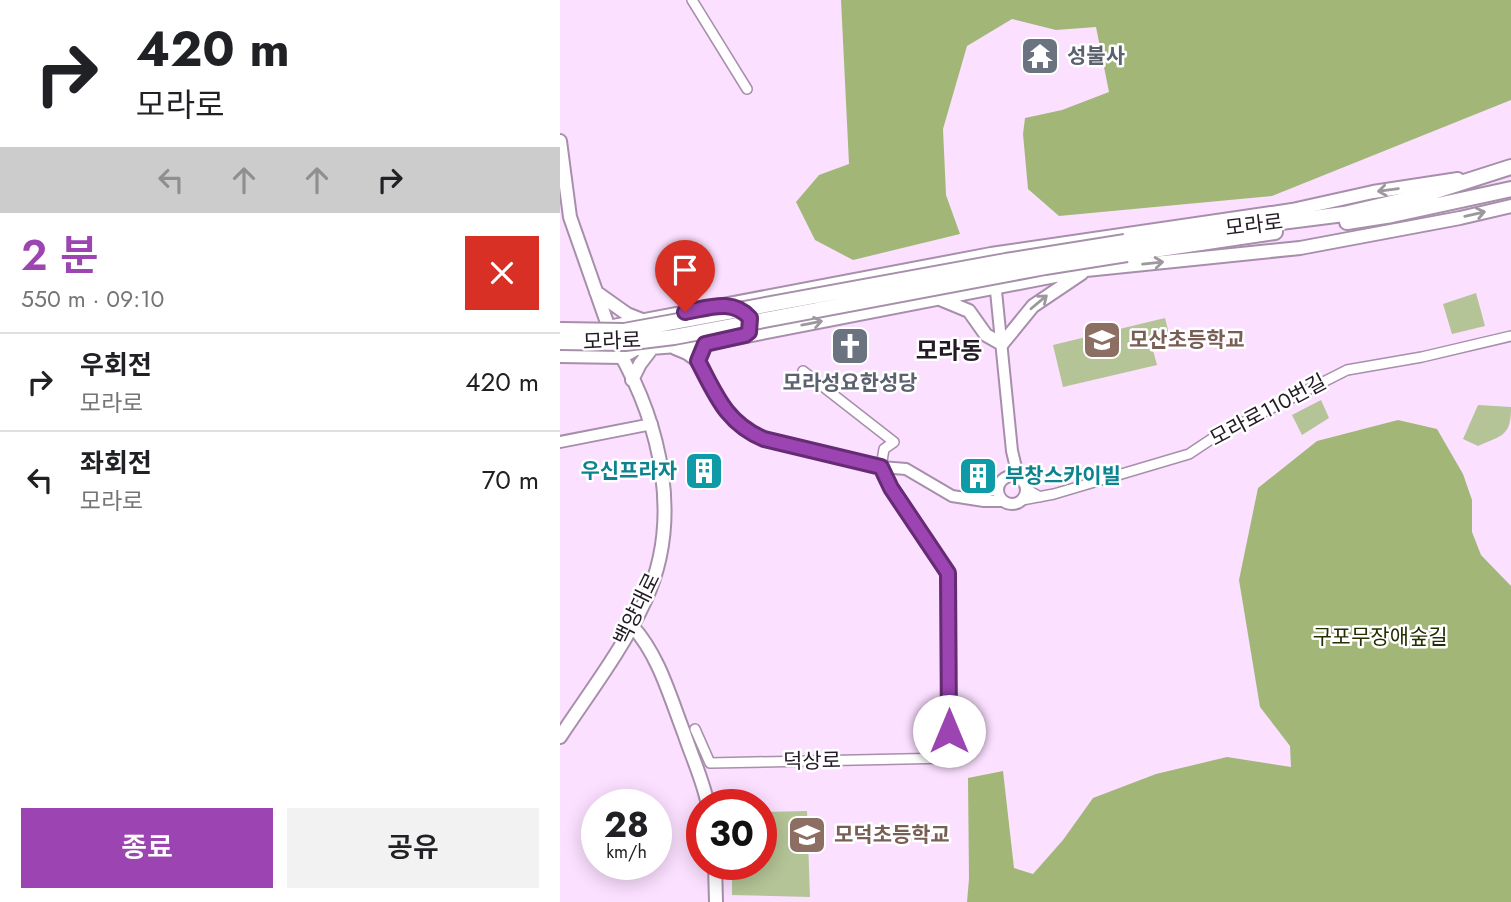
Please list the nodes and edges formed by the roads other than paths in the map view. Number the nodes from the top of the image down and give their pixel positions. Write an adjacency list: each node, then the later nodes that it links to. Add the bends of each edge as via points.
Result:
1 (692, 0): 2 (street)
2 (747, 89)
3 (560, 141): 8 (main road, 백양대로)
4 (1511, 167): 5 (highway, 모라로)
5 (1479, 176): 9 (highway, 모라로, via 1344,214); 10 (main road, 모라로, one-way to 10)
6 (1511, 189): 9 (highway, 모라로, via 1392,215)
7 (1511, 206): 11 (main road, 모라로, one-way to 7, via 1300,248)
8 (565, 218): 13 (main road, 백양대로)
9 (1126, 248): 18 (highway, 모라로, bridge, via 1006,261 624,331); 21 (highway, 모라로, bridge, via 674,337 625,343)
10 (991, 254): 12 (street); 15 (main road, 모라로)
11 (1086, 270): 12 (main road, 모라로); 23 (main road, one-way to 11, via 1033,306)
12 (996, 288): 14 (main road, 모라로); 23 (street)
13 (596, 292): 16 (main road); 17 (main road, 백양대로)
14 (939, 299): 19 (main road, 모라로, one-way to 14); 23 (main road, via 968,311 986,335)
15 (729, 304): 16 (main road, 모라로); 19 (main road, via 750,318)
16 (642, 320): 17 (main road, 모라로)
17 (608, 327): 18 (main road, 모라로); 26 (main road, 백양대로)
18 (560, 328)
19 (745, 335): 22 (main road, 모라로)
20 (1511, 336): 38 (street, 모라로110번길, via 1347,370 1189,454)
21 (560, 342)
22 (705, 344): 24 (main road, 모라로); 28 (main road)
23 (1002, 344): 34 (street)
24 (660, 346): 26 (main road, 모라로); 28 (main road); 30 (main road, via 640,364)
25 (560, 349): 26 (main road, 모라로)
26 (619, 352): 27 (main road, 모라로); 30 (main road, 백양대로)
27 (560, 356)
28 (698, 361): 33 (street, 모라로110번길, via 722,407 746,431)
29 (803, 371): 33 (street, via 894,442 884,449)
30 (632, 380): 31 (main road, 백양대로)
31 (652, 424): 32 (street); 41 (main road, 백양대로, via 665,502 662,545 655,578)
32 (560, 442)
33 (881, 467): 37 (street, 모라로110번길, via 906,470); 42 (street, 덕상로, via 948,573 950,758 710,762)
34 (1012, 476): 35 (street, via 1024,481); 36 (street, via 999,483)
35 (1026, 488): 38 (street); 39 (street)
36 (998, 489): 37 (street); 40 (street)
37 (952, 496): 40 (street, 모라로110번길)
38 (1040, 497): 39 (street, 모라로110번길)
39 (1022, 500): 40 (street, 모라로110번길)
40 (1003, 501)
41 (633, 627): 43 (main road, 백양대로); 44 (main road, via 650,649 667,687)
42 (695, 729)
43 (560, 737)
44 (704, 789)
45 (715, 880): 46 (main road)
46 (716, 902)

